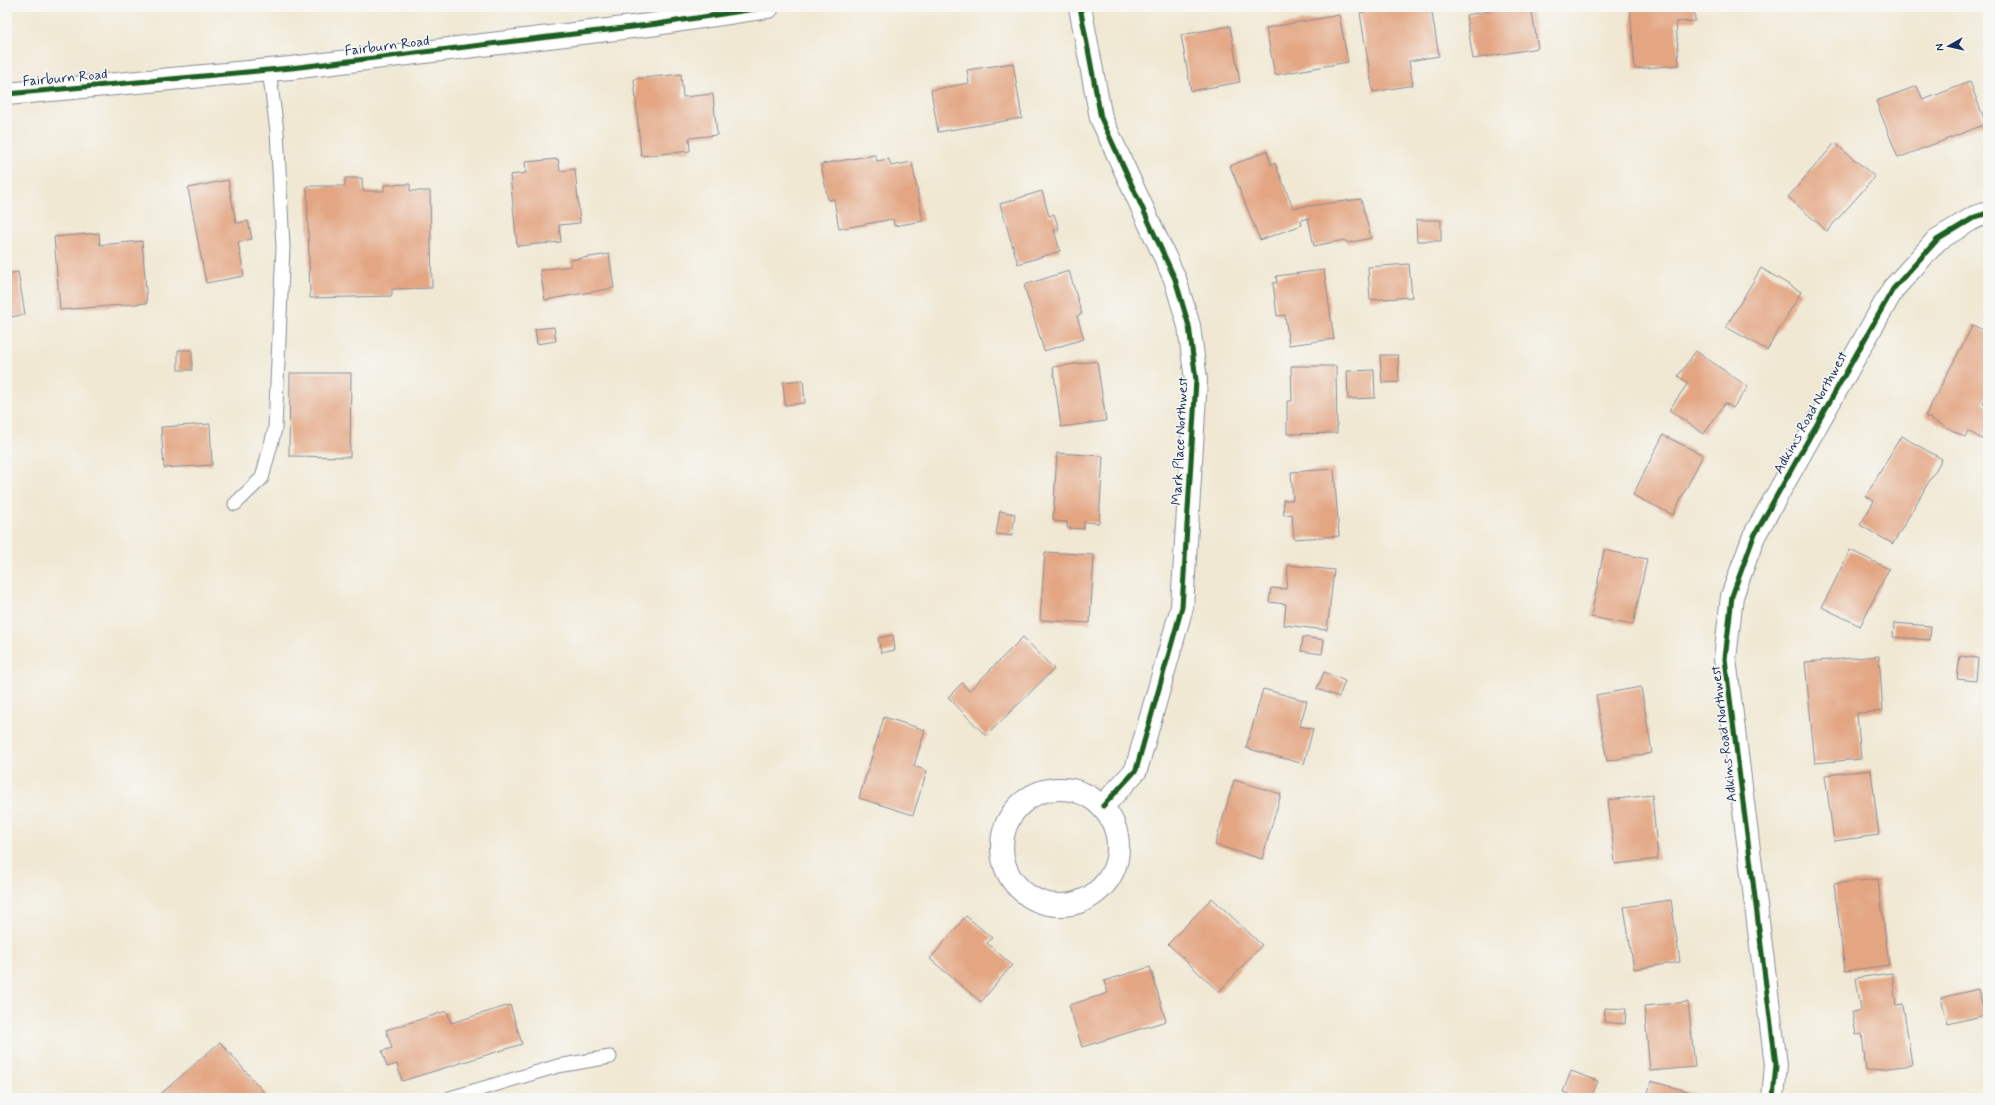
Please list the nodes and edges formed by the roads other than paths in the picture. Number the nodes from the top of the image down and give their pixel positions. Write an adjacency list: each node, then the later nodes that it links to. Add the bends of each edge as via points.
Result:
1 (768, 7): 3 (street, Fairburn Road)
2 (1080, 7): 8 (street, Mark Place Northwest, via 1101,118 1175,279 1189,326 1196,380 1182,607 1136,770)
3 (666, 15): 4 (street, Fairburn Road)
4 (269, 70): 5 (street, Fairburn Road); 7 (lane, via 277,131 283,247 275,429 262,478)
5 (7, 94)
6 (1988, 213): 11 (street, Adkins Road Northwest, via 1975,217 1937,240 1893,289 1754,536 1732,596 1725,659 1776,1064)
7 (235, 504)
8 (1102, 806): 8 (street, via 1086,794 1067,788 1047,789 1029,797 1014,810 1004,828 1002,848 1005,868 1015,885 1030,898 1048,905 1066,905 1084,900 1100,890 1111,876 1118,858 1118,840 1113,822)
9 (610, 1057): 10 (lane, via 558,1066)
10 (450, 1098)
11 (1774, 1098)

